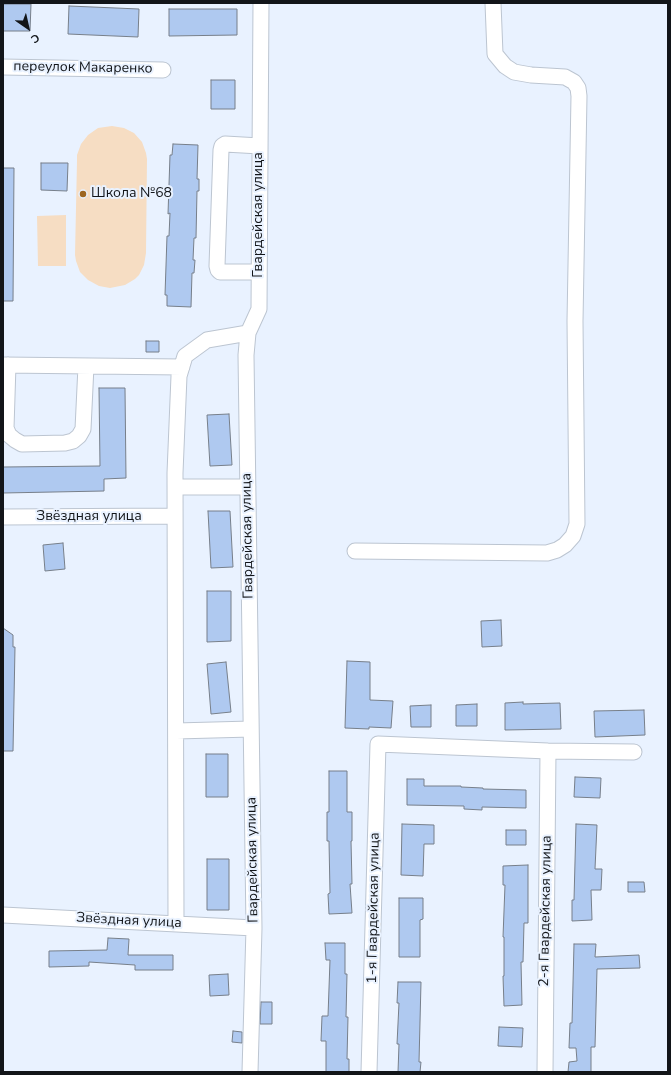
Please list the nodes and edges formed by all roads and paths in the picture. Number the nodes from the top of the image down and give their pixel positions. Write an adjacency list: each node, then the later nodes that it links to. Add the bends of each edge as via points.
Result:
1 (261, 3): 5 (street, Гвардейская улица)
2 (493, 3): 15 (street, via 495,54 504,66 514,72 530,75 565,77 578,88 575,321 577,524 573,536 565,545 548,553)
3 (3, 67): 4 (street, переулок Макаренко)
4 (163, 70)
5 (260, 146): 6 (street, Гвардейская улица); 6 (street, via 222,146 217,266 220,272)
6 (259, 272): 7 (street, Гвардейская улица, via 259,309)
7 (248, 333): 10 (street, via 207,340 185,356); 12 (street, Гвардейская улица)
8 (5, 365): 9 (street); 9 (street, via 6,428 9,435 22,444 65,443 79,436 83,429)
9 (86, 366): 10 (street)
10 (182, 367): 11 (street, via 179,376)
11 (175, 487): 12 (street); 13 (street)
12 (248, 487): 16 (street, Гвардейская улица)
13 (175, 516): 14 (street, Звёздная улица); 17 (street)
14 (3, 517)
15 (355, 551)
16 (251, 729): 17 (street); 22 (street, Гвардейская улица)
17 (176, 731): 21 (street)
18 (548, 751): 19 (street); 24 (street, 1-я Гвардейская улица, via 378,744); 25 (street, 2-я Гвардейская улица)
19 (634, 752)
20 (3, 915): 21 (street, Звёздная улица)
21 (176, 924): 22 (street, Звёздная улица)
22 (254, 928): 23 (street, Гвардейская улица)
23 (250, 1072)
24 (370, 1072)
25 (544, 1072)

